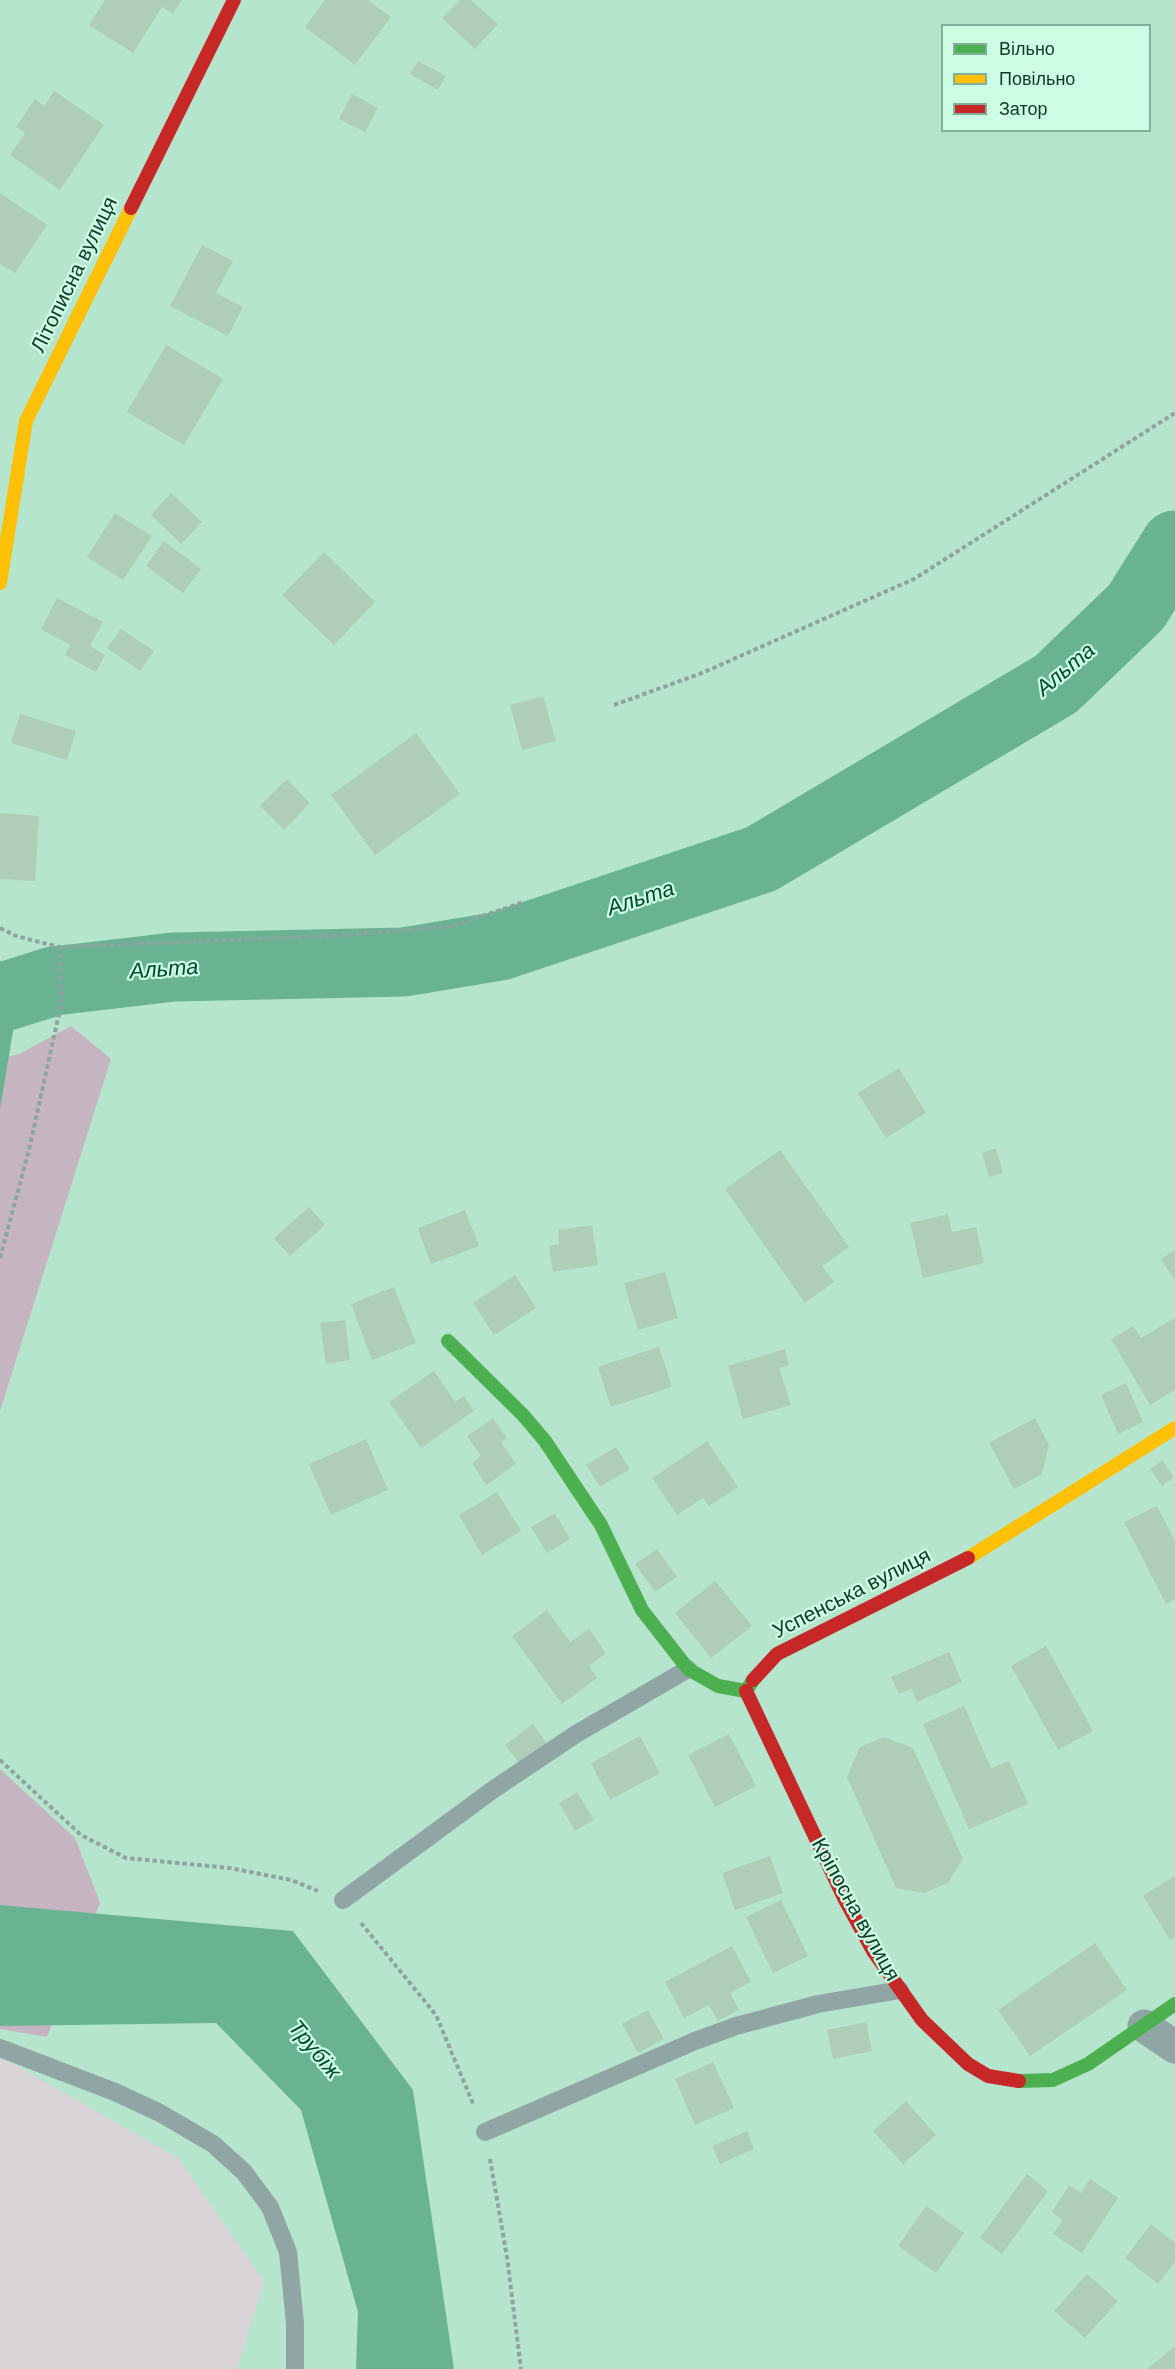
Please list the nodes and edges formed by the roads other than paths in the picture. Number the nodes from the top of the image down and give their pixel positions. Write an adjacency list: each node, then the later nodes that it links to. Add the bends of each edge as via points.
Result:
1 (234, 0): 2 (street, Літописна вулиця, via 26,422)
2 (0, 583)
3 (448, 1341): 5 (street, via 545,1441 601,1525 642,1610)
4 (1175, 1428): 6 (street, Успенська вулиця, via 949,1569 777,1654)
5 (688, 1669): 6 (street, via 718,1686); 7 (lane, via 576,1734)
6 (746, 1691): 8 (street, Кріпосна вулиця, via 845,1900)
7 (343, 1900)
8 (900, 1990): 10 (street, Кріпосна вулиця, via 944,2044 968,2064 988,2076 1011,2082 1053,2080 1073,2073); 13 (lane, via 818,2004 736,2026)
9 (1175, 2004): 10 (street, Кріпосна вулиця)
10 (1144, 2026): 11 (street)
11 (1175, 2047)
12 (0, 2048): 14 (lane, via 160,2113 213,2144 244,2172 270,2207 288,2252 296,2323)
13 (485, 2132)
14 (295, 2369)

